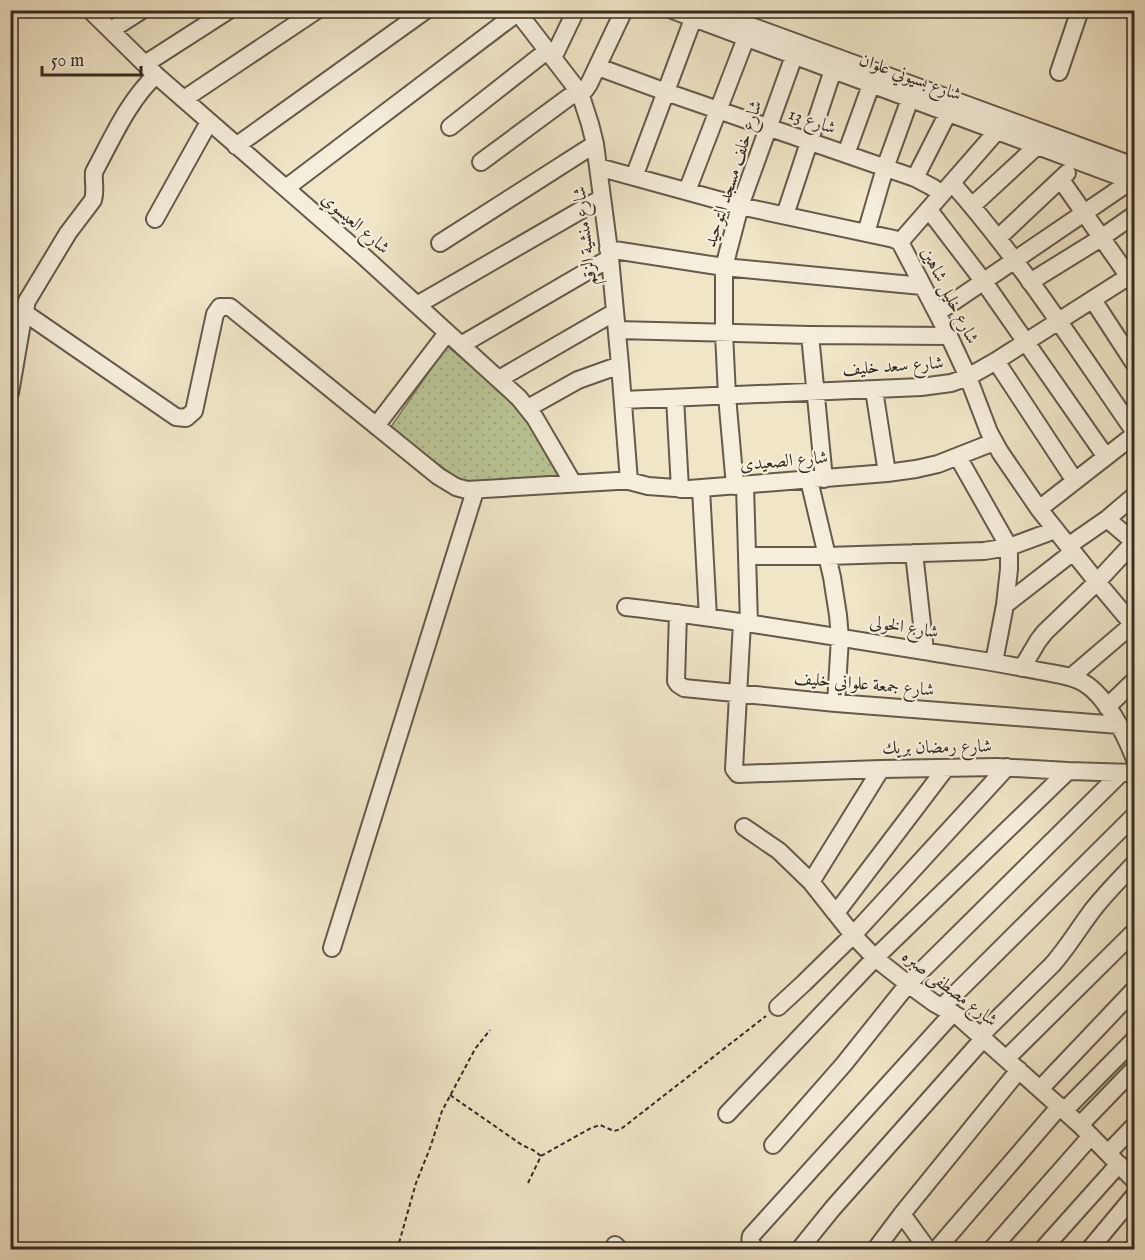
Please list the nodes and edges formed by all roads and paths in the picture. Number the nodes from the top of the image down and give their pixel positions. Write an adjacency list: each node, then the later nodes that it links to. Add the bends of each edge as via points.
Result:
1 (90, 10): 12 (street, شارع العيسوي)
2 (142, 10): 12 (street)
3 (229, 10): 17 (street)
4 (316, 10): 23 (street)
5 (426, 10): 33 (street)
6 (576, 10): 14 (street)
7 (624, 10): 16 (street)
8 (672, 10): 11 (street, شارع بسيوني علوان)
9 (1080, 10): 19 (street)
10 (518, 11): 14 (street, شارع منشية الزقم); 44 (street)
11 (700, 15): 13 (street, شارع بسيوني علوان); 21 (street); 41 (street, شارع بسيوني علوان)
12 (111, 30): 17 (street, شارع العيسوي)
13 (746, 38): 15 (street, شارع بسيوني علوان); 25 (street)
14 (550, 54): 22 (street, شارع منشية الزقم); 28 (street)
15 (794, 56): 18 (street, شارع بسيوني علوان); 29 (street, شارع خلف مسجد التوحيد)
16 (598, 67): 21 (street, شارع 13); 22 (street)
17 (151, 70): 23 (street, شارع العيسوي); 70 (street, via 94,172 93,200 27,301)
18 (833, 70): 20 (street, شارع بسيوني علوان); 31 (street)
19 (1059, 72)
20 (871, 84): 24 (street, شارع بسيوني علوان); 35 (street)
21 (666, 92): 25 (street, شارع 13); 40 (street)
22 (580, 93): 32 (street, شارع منشية الزقم); 37 (street, via 569,97)
23 (184, 99): 27 (street, شارع العيسوي)
24 (910, 99): 26 (street, شارع بسيوني علوان); 39 (street)
25 (717, 110): 29 (street, شارع 13); 46 (street)
26 (948, 113): 30 (street, شارع بسيوني علوان); 42 (street)
27 (209, 122): 33 (street, شارع العيسوي); 54 (street)
28 (450, 127)
29 (769, 128): 31 (street, شارع 13); 48 (street, شارع خلف مسجد التوحيد)
30 (997, 131): 34 (street, شارع بسيوني علوان); 45 (street)
31 (809, 141): 35 (street, شارع 13); 52 (street)
32 (595, 144): 38 (street, شارع منشية الزقم); 59 (street)
33 (236, 146): 44 (street, شارع العيسوي)
34 (1037, 146): 36 (street, شارع بسيوني علوان); 49 (street)
35 (846, 154): 39 (street, شارع 13)
36 (1078, 161): 41 (street, شارع بسيوني علوان); 43 (street)
37 (481, 162)
38 (598, 167): 40 (street, شارع خليل شاهين); 47 (street, شارع منشية الزقم)
39 (885, 168): 42 (street, شارع 13); 55 (street)
40 (634, 177): 46 (street, شارع خليل شاهين)
41 (1133, 177): 51 (street)
42 (915, 178): 45 (street, شارع 13)
43 (1061, 180): 51 (street); 57 (street)
44 (285, 188): 68 (street, شارع العيسوي)
45 (947, 189): 49 (street, شارع 13); 50 (street)
46 (687, 191): 48 (street, شارع خليل شاهين)
47 (602, 198): 60 (street, شارع منشية الزقم); 68 (street)
48 (740, 206): 52 (street, شارع خليل شاهين); 62 (street, شارع خلف مسجد التوحيد)
49 (972, 206): 57 (street, شارع 13)
50 (928, 210): 58 (street); 64 (street)
51 (1084, 213): 56 (street); 61 (street)
52 (785, 215): 55 (street, شارع خليل شاهين)
53 (1134, 215): 56 (street)
54 (154, 219)
55 (866, 233): 58 (street, شارع خليل شاهين)
56 (1101, 237): 63 (street); 65 (street)
57 (998, 238): 61 (street, شارع 13)
58 (900, 242): 66 (street, شارع خليل شاهين)
59 (440, 243)
60 (609, 254): 62 (street); 69 (street, شارع منشية الزقم); 79 (street)
61 (1014, 261): 64 (street); 65 (street, شارع 13)
62 (724, 267): 66 (street); 75 (street, شارع خلف مسجد التوحيد)
63 (1132, 278): 67 (street, شارع سعد خليف)
64 (984, 282): 71 (street); 78 (street)
65 (1030, 282): 72 (street, شارع 13)
66 (922, 286): 71 (street, شارع خليل شاهين)
67 (1092, 300): 72 (street, شارع سعد خليف); 81 (street)
68 (417, 305): 74 (street, شارع العيسوي)
69 (615, 312): 73 (street, شارع منشية الزقم); 84 (street)
70 (25, 313): 87 (street); 92 (street, via 176,417 186,418 194,411 215,314 220,307 230,307)
71 (937, 313): 77 (street, شارع خليل شاهين)
72 (1058, 321): 78 (street, شارع سعد خليف); 93 (street, شارع 13)
73 (617, 330): 75 (street); 82 (street, شارع منشية الزقم)
74 (447, 333): 79 (street, شارع العيسوي); 92 (street)
75 (724, 333): 76 (street); 88 (street, شارع خلف مسجد التوحيد)
76 (810, 335): 77 (street); 86 (street)
77 (949, 336): 83 (street, شارع خليل شاهين)
78 (1027, 342): 80 (street, شارع سعد خليف); 96 (street)
79 (461, 345): 84 (street, شارع العيسوي)
80 (996, 362): 83 (street, شارع سعد خليف); 100 (street)
81 (1134, 363)
82 (621, 365): 90 (street, شارع منشية الزقم); 91 (street, via 578,380)
83 (968, 377): 85 (street, شارع سعد خليف, via 951,383); 94 (street, شارع خليل شاهين)
84 (498, 379): 91 (street, شارع العيسوي)
85 (874, 390): 86 (street, شارع سعد خليف); 97 (street)
86 (815, 392): 88 (street, شارع سعد خليف); 98 (street)
87 (10, 393)
88 (727, 396): 89 (street, شارع سعد خليف); 102 (street, شارع خلف مسجد التوحيد)
89 (675, 398): 90 (street, شارع سعد خليف); 103 (street)
90 (623, 400): 99 (street, شارع منشية الزقم)
91 (528, 408): 101 (street, شارع العيسوي)
92 (376, 426): 105 (street, via 438,476 456,487)
93 (1134, 433): 96 (street)
94 (994, 442): 95 (street, شارع الصعيدى); 107 (street, شارع خليل شاهين)
95 (958, 457): 97 (street, شارع الصعيدى); 111 (street)
96 (1106, 457): 100 (street)
97 (887, 473): 98 (street, شارع الصعيدى)
98 (817, 480): 102 (street, شارع الصعيدى); 115 (street)
99 (629, 481): 101 (street, شارع الصعيدى); 103 (street, شارع الصعيدى)
100 (1075, 481): 107 (street)
101 (573, 483): 105 (street, شارع الصعيدى)
102 (740, 486): 104 (street, شارع الصعيدى); 114 (street, شارع خلف مسجد التوحيد)
103 (680, 489): 104 (street, شارع الصعيدى)
104 (701, 489): 120 (street)
105 (475, 491): 147 (street)
106 (1134, 496): 108 (street)
107 (1039, 509): 109 (street, شارع خليل شاهين)
108 (1107, 519): 110 (street); 112 (street)
109 (1055, 530): 111 (street); 112 (street, شارع خليل شاهين)
110 (1134, 542): 116 (street)
111 (1009, 547): 113 (street); 117 (street)
112 (1070, 549): 116 (street, شارع خليل شاهين); 117 (street)
113 (914, 553): 115 (street); 124 (street)
114 (748, 556): 115 (street); 122 (street, شارع خلف مسجد التوحيد)
115 (827, 556): 123 (street)
116 (1097, 582): 121 (street, شارع خليل شاهين); 126 (street, via 1045,632)
117 (1005, 605): 125 (street)
118 (626, 607): 119 (street, شارع الخولى)
119 (678, 613): 120 (street, شارع الخولى); 129 (street, شارع جمعة علواني خليف, via 678,684 684,688)
120 (708, 617): 122 (street, شارع الخولى)
121 (1133, 620): 127 (street)
122 (745, 623): 123 (street, شارع الخولى); 129 (street, شارع خلف مسجد التوحيد)
123 (840, 638): 124 (street, شارع الخولى); 130 (street)
124 (925, 651): 125 (street, شارع الخولى)
125 (994, 662): 126 (street, شارع الخولى)
126 (1022, 668): 127 (street, شارع الخولى)
127 (1071, 677): 131 (street, شارع الخولى, via 1088,686)
128 (1134, 681): 131 (street)
129 (737, 693): 130 (street, شارع جمعة علواني خليف); 139 (street, شارع خلف مسجد التوحيد, via 734,769)
130 (837, 702): 132 (street, شارع جمعة علواني خليف)
131 (1107, 707): 132 (street, شارع الخولى)
132 (1127, 731): 133 (street, شارع الخولى)
133 (1134, 758)
134 (1007, 767): 136 (street, شارع رمضان بريك); 137 (street, شارع رمضان بريك); 146 (street)
135 (881, 768): 136 (street, شارع رمضان بريك); 139 (street, شارع رمضان بريك); 143 (street)
136 (946, 768): 144 (street)
137 (1068, 771): 138 (street, شارع رمضان بريك); 148 (street)
138 (1128, 773): 149 (street)
139 (741, 774)
140 (1134, 816): 152 (street)
141 (744, 827): 143 (street, شارع مصطفى صبره, via 779,851)
142 (1134, 864): 154 (street, via 1096,906 1053,965)
143 (811, 882): 144 (street, شارع مصطفى صبره)
144 (836, 913): 146 (street, شارع مصطفى صبره)
145 (1134, 932): 156 (street)
146 (853, 935): 148 (street, شارع مصطفى صبره); 151 (street)
147 (332, 948)
148 (875, 958): 149 (street, شارع مصطفى صبره); 161 (street)
149 (908, 984): 152 (street, شارع مصطفى صبره); 164 (street)
150 (1134, 990): 158 (street)
151 (778, 1007): 165 (path, via 621,1129 614,1131 600,1125 591,1128)
152 (948, 1010): 154 (street, شارع مصطفى صبره); 171 (street, via 751,1236)
153 (489, 1030): 159 (path)
154 (982, 1038): 156 (street, شارع مصطفى صبره); 173 (street)
155 (1134, 1040): 160 (street)
156 (1013, 1064): 158 (street, شارع مصطفى صبره); 170 (street)
157 (1134, 1069): 163 (street)
158 (1040, 1089): 160 (street, شارع مصطفى صبره)
159 (450, 1095): 165 (path); 172 (path, via 416,1183)
160 (1062, 1109): 163 (street, شارع مصطفى صبره); 176 (street)
161 (727, 1114)
162 (1134, 1126): 166 (street)
163 (1085, 1130): 166 (street, شارع مصطفى صبره); 177 (street)
164 (773, 1145)
165 (541, 1156): 168 (path)
166 (1113, 1159): 167 (street, شارع مصطفى صبره); 178 (street)
167 (1134, 1180)
168 (528, 1183)
169 (1134, 1196): 179 (street)
170 (902, 1214): 174 (street); 175 (street)
171 (754, 1249)
172 (397, 1250)
173 (799, 1250)
174 (875, 1250)
175 (928, 1250)
176 (936, 1250)
177 (991, 1250)
178 (1042, 1250)
179 (1089, 1250)

